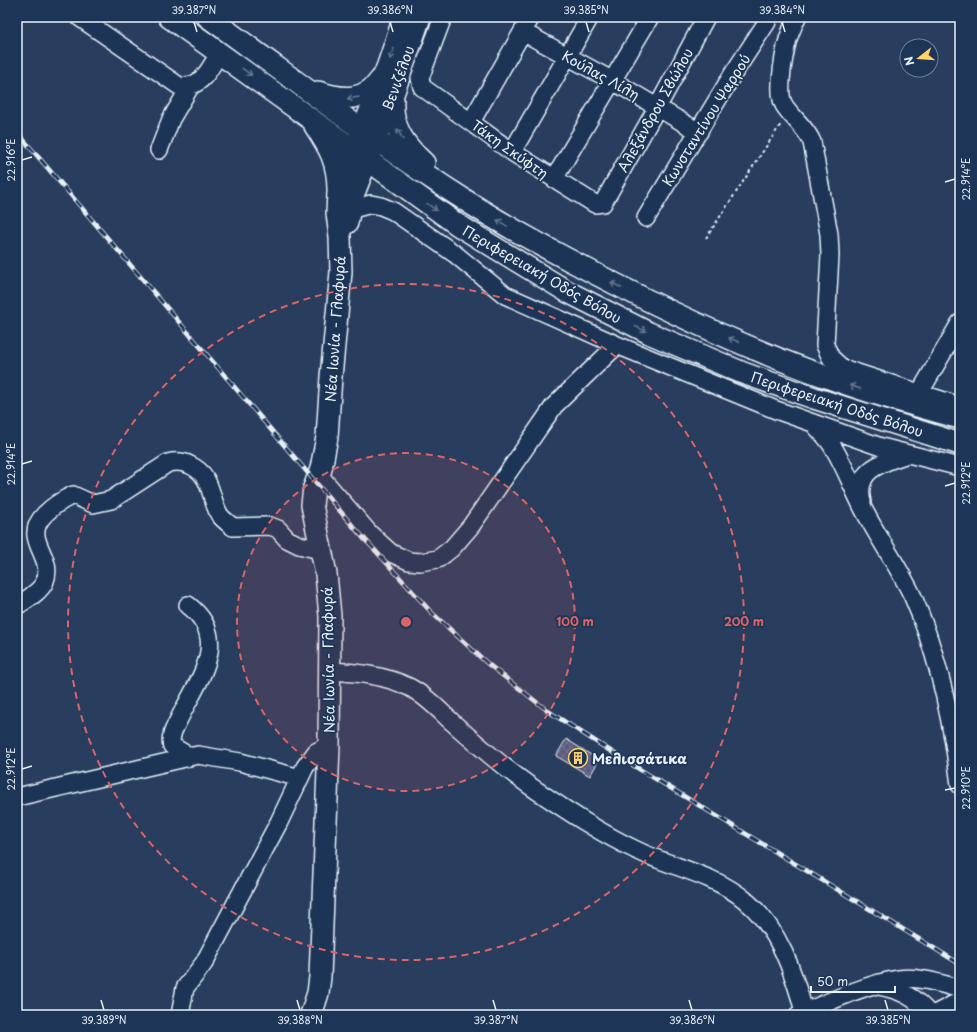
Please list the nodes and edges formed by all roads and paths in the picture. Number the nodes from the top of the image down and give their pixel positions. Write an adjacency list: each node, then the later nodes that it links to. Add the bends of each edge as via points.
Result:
1 (79, 17): 17 (street, via 173,83)
2 (169, 17): 13 (main road, Περιφερειακή Οδός Βόλου)
3 (208, 17): 18 (main road, Περιφερειακή Οδός Βόλου)
4 (404, 17): 16 (main road, Βενιζέλου, one-way to 16)
5 (420, 17): 16 (main road, Βενιζέλου)
6 (443, 17): 22 (street, Τάκη Σκύφτη, via 420,78 420,85)
7 (590, 17): 14 (street)
8 (650, 17): 15 (street)
9 (706, 17): 19 (street, Αλεξάνδρου Σβώλου)
10 (761, 20): 12 (street); 23 (street, Κωνσταντίνου Ψαρρού)
11 (527, 24): 14 (street, Κούλας Λίλη); 22 (street)
12 (794, 24): 20 (street, via 786,52 781,93 782,102)
13 (219, 53): 17 (street, via 200,81); 21 (main road, Περιφερειακή Οδός Βόλου, one-way to 21)
14 (568, 57): 15 (street, Κούλας Λίλη); 26 (street)
15 (613, 81): 19 (street, Κούλας Λίλη); 28 (street)
16 (388, 85): 18 (main road, one-way to 18, via 353,98 337,98); 24 (main road, Βενιζέλου); 30 (main road, one-way to 16, via 415,156 400,135)
17 (190, 87): 25 (street, via 171,119)
18 (308, 89): 24 (main road, Περιφερειακή Οδός Βόλου)
19 (657, 108): 23 (street, Κούλας Λίλη); 32 (street, Αλεξάνδρου Σβώλου)
20 (790, 112): 34 (path); 37 (street, via 806,130 812,142 829,234 825,336 828,354 842,368)
21 (309, 116): 27 (main road, Περιφερειακή Οδός Βόλου); 31 (main road, via 334,158)
22 (471, 122): 26 (street, Τάκη Σκύφτη)
23 (699, 132): 33 (street, Κωνσταντίνου Ψαρρού)
24 (369, 134): 27 (main road, Νέα Ιωνία - Γλαφυρά); 30 (main road, Περιφερειακή Οδός Βόλου)
25 (159, 150)
26 (512, 152): 28 (street, Τάκη Σκύφτη)
27 (361, 154): 29 (main road, Περιφερειακή Οδός Βόλου); 31 (main road, Νέα Ιωνία - Γλαφυρά)
28 (554, 180): 32 (street, Τάκη Σκύφτη, via 595,204)
29 (409, 191): 31 (main road, via 391,185 376,185 363,189); 41 (main road, Περιφερειακή Οδός Βόλου, one-way to 41, via 458,225 568,292 649,333 757,378)
30 (454, 193): 39 (main road, Περιφερειακή Οδός Βόλου, one-way to 30, via 822,376 685,320 507,226)
31 (346, 201): 36 (street, via 381,206 393,211 455,254 506,295); 44 (main road, Νέα Ιωνία - Γλαφυρά, via 347,223 340,237 341,272 328,430)
32 (603, 203)
33 (646, 218)
34 (706, 238)
35 (960, 323): 37 (street)
36 (617, 345): 40 (street, via 776,410); 44 (street, via 554,406 471,526 452,548 438,559 409,561 391,553 370,534)
37 (919, 394): 38 (street)
38 (960, 406)
39 (960, 418)
40 (812, 422): 42 (street); 45 (street, via 831,444)
41 (960, 444)
42 (905, 454): 43 (street); 45 (street, via 880,464 869,471 862,480 859,491)
43 (960, 467)
44 (320, 476): 46 (main road, Νέα Ιωνία - Γλαφυρά, via 314,488 312,505)
45 (866, 514): 53 (street, via 895,562 929,639 950,724)
46 (320, 550): 47 (street, via 299,545 270,526 233,527 219,514 208,480 203,474 176,460 111,500 94,504 73,495 54,506 39,520 35,531 46,566 46,579 38,591); 49 (main road, Νέα Ιωνία - Γλαφυρά, via 330,600)
47 (20, 604)
48 (188, 605): 51 (street, via 204,622 211,649 206,665 172,733 172,746)
49 (331, 671): 50 (main road, Νέα Ιωνία - Γλαφυρά); 58 (street, via 376,676 410,687 502,766 534,788 622,843 718,882 744,899 771,929 786,956)
50 (329, 745): 52 (street, via 316,752); 60 (main road, Νέα Ιωνία - Γλαφυρά, via 320,977)
51 (189, 756): 52 (street, via 205,755); 54 (street)
52 (300, 778): 59 (street, via 204,963 185,988)
53 (960, 785)
54 (17, 797)
55 (876, 985): 56 (street, via 910,979); 58 (street); 61 (street, via 907,994)
56 (960, 989)
57 (960, 1001): 61 (street)
58 (802, 1014)
59 (180, 1015)
60 (311, 1015)
61 (932, 1015)

